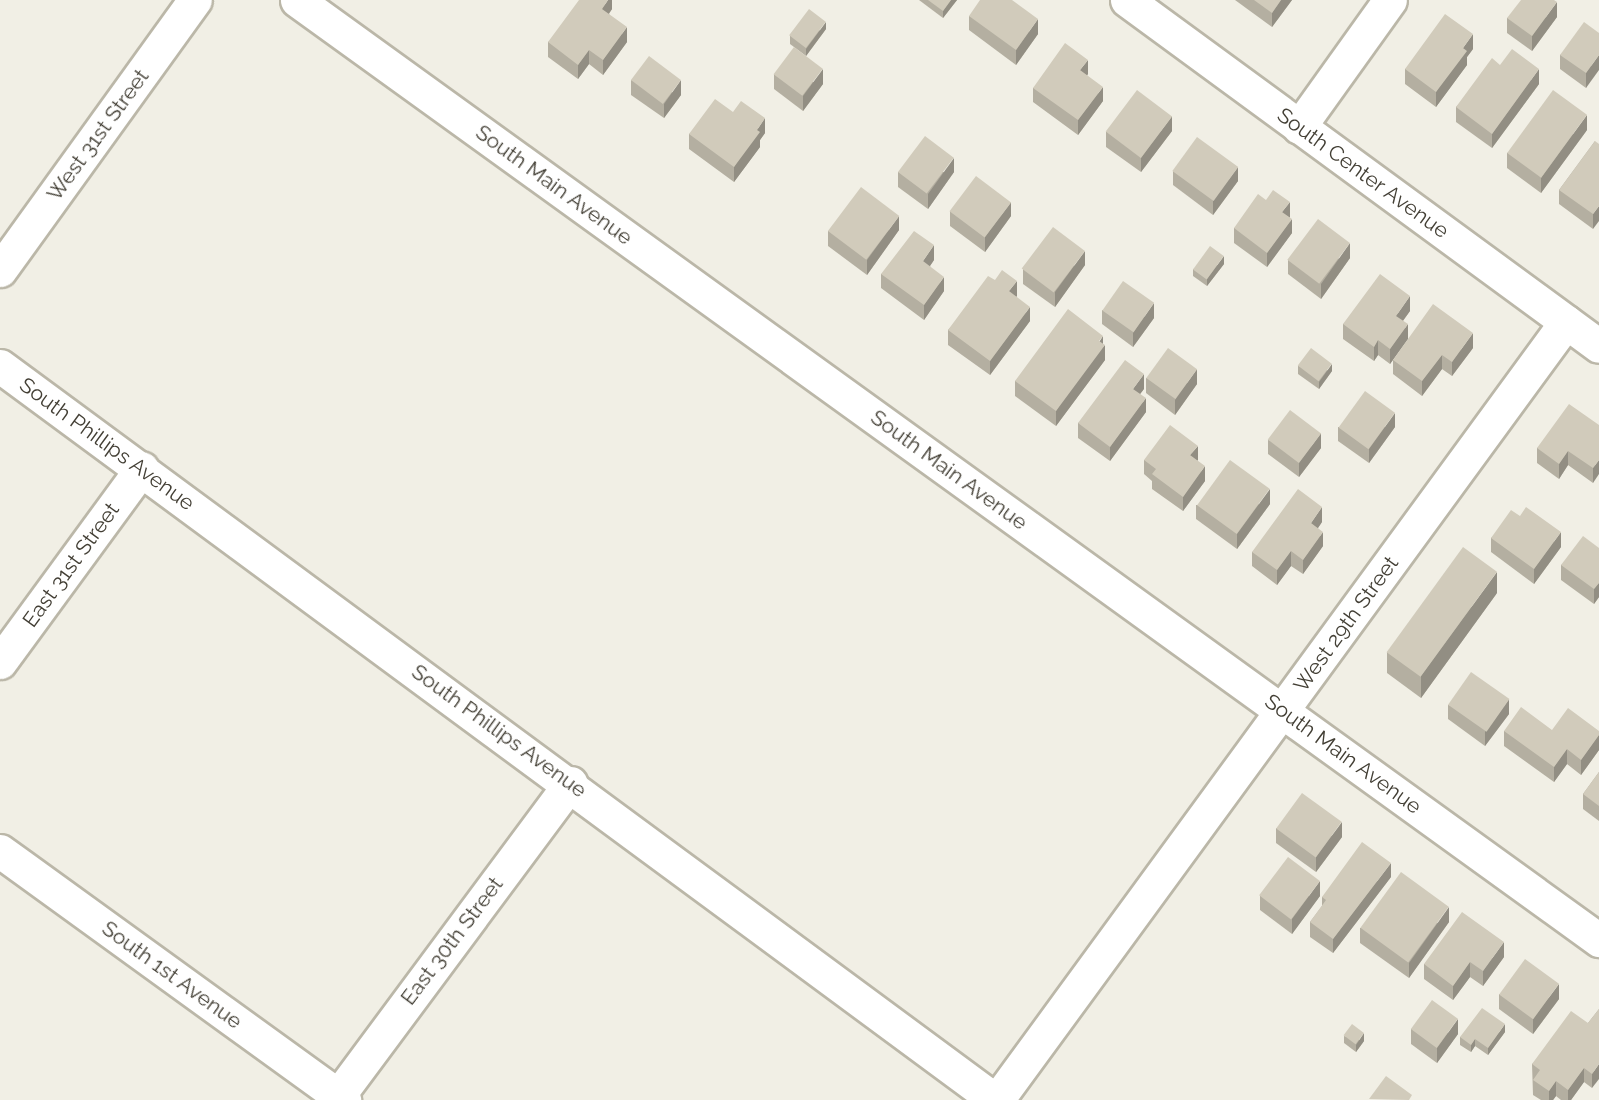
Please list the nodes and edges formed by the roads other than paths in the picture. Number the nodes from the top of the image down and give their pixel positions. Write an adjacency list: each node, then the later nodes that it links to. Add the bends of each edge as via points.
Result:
1 (195, 0): 6 (street, West 31st Street)
2 (297, 0): 12 (street, South Main Avenue)
3 (1127, 0): 5 (street, South Center Avenue)
4 (1390, 0): 5 (street)
5 (1299, 127): 7 (street, South Center Avenue)
6 (0, 270)
7 (1566, 322): 8 (street, South Center Avenue); 12 (street, West 29th Street)
8 (1599, 346)
9 (0, 366): 10 (street, South Phillips Avenue)
10 (142, 468): 11 (street, East 31st Street); 13 (street, South Phillips Avenue)
11 (0, 662)
12 (1283, 711): 15 (street, South Main Avenue); 17 (street, West 29th Street)
13 (570, 783): 16 (street, East 30th Street); 17 (street, South Phillips Avenue)
14 (0, 851): 16 (street, South 1st Avenue)
15 (1599, 940)
16 (339, 1098)
17 (996, 1100)

